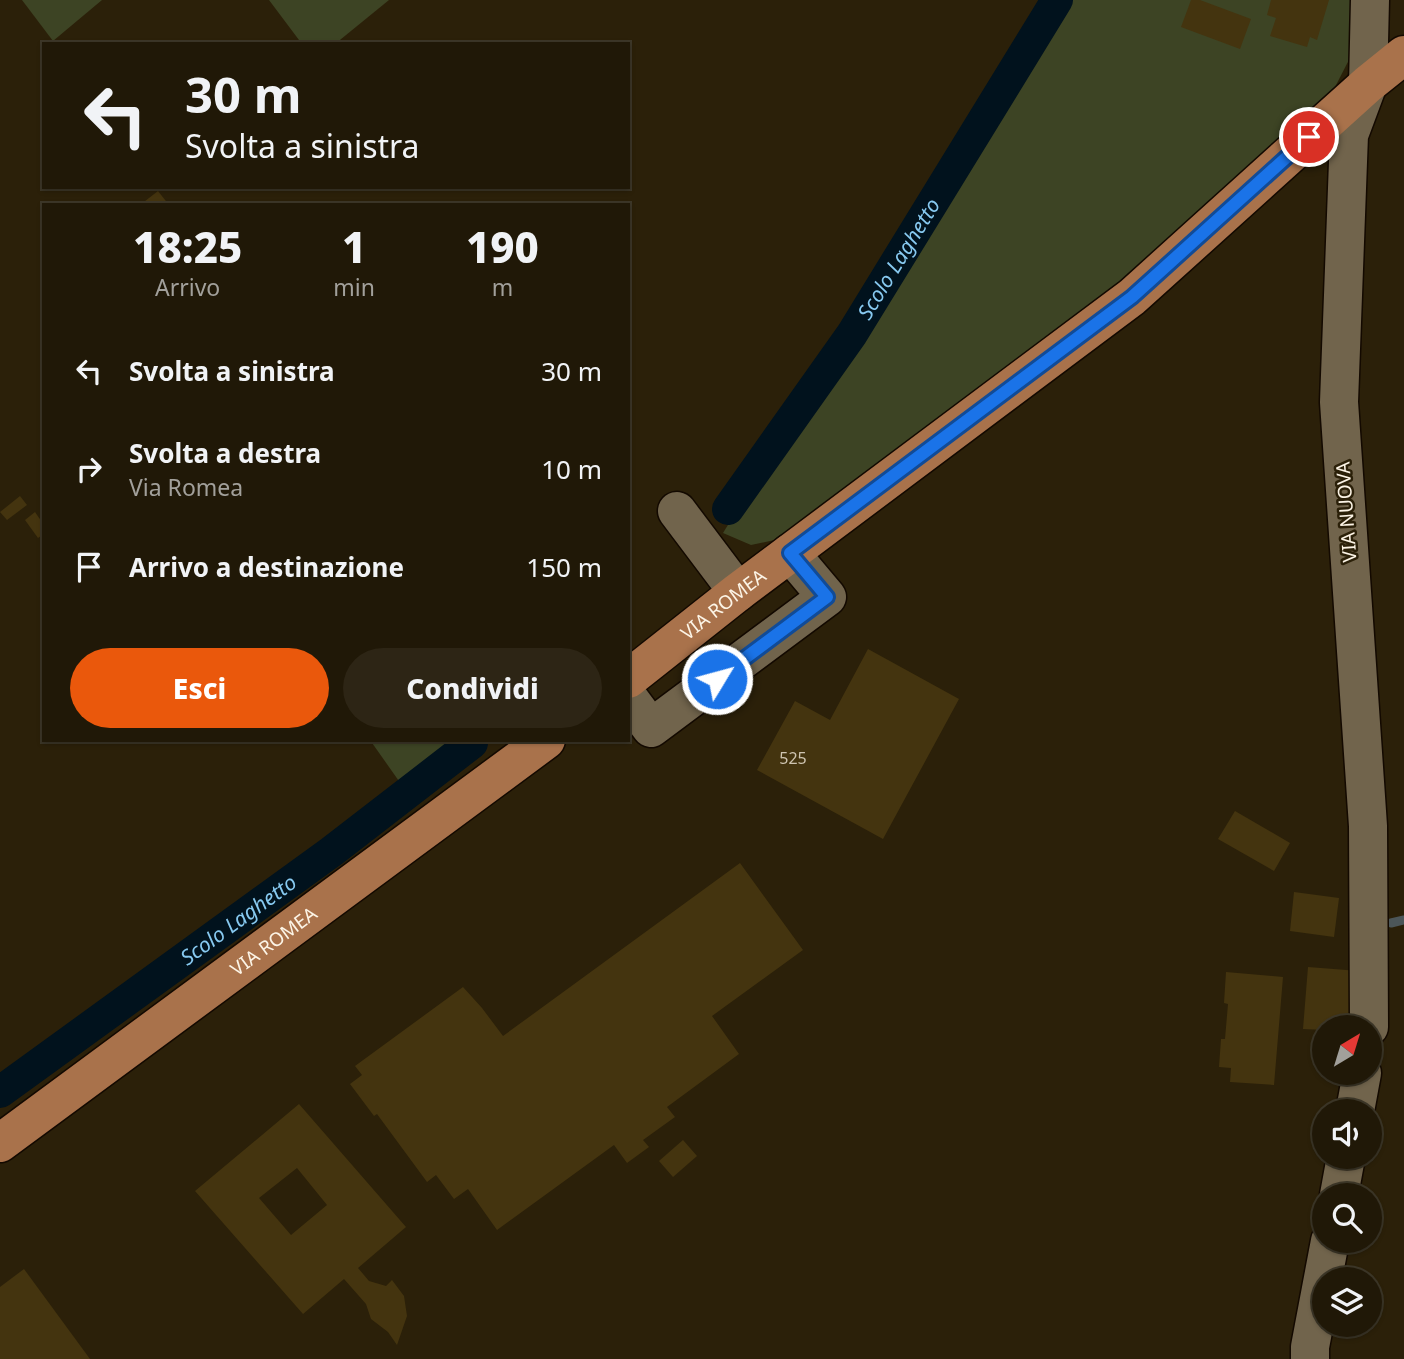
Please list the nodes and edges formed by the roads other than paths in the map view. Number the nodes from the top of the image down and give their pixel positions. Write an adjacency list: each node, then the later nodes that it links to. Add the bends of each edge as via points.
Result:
1 (1370, 0): 3 (street, VIA NUOVA)
2 (1404, 55): 3 (main road, VIA ROMEA)
3 (1368, 84): 5 (main road, VIA ROMEA, via 1132,297); 10 (street, VIA NUOVA, via 1349,135 1339,402 1368,827)
4 (677, 511): 6 (street)
5 (790, 553): 6 (main road, VIA ROMEA); 8 (street, via 827,597 651,728)
6 (738, 592): 7 (main road, VIA ROMEA)
7 (630, 678)
8 (630, 700)
9 (543, 742): 11 (main road, VIA ROMEA)
10 (1369, 1015)
11 (0, 1143)
12 (1328, 1253): 13 (street)
13 (1310, 1359)

